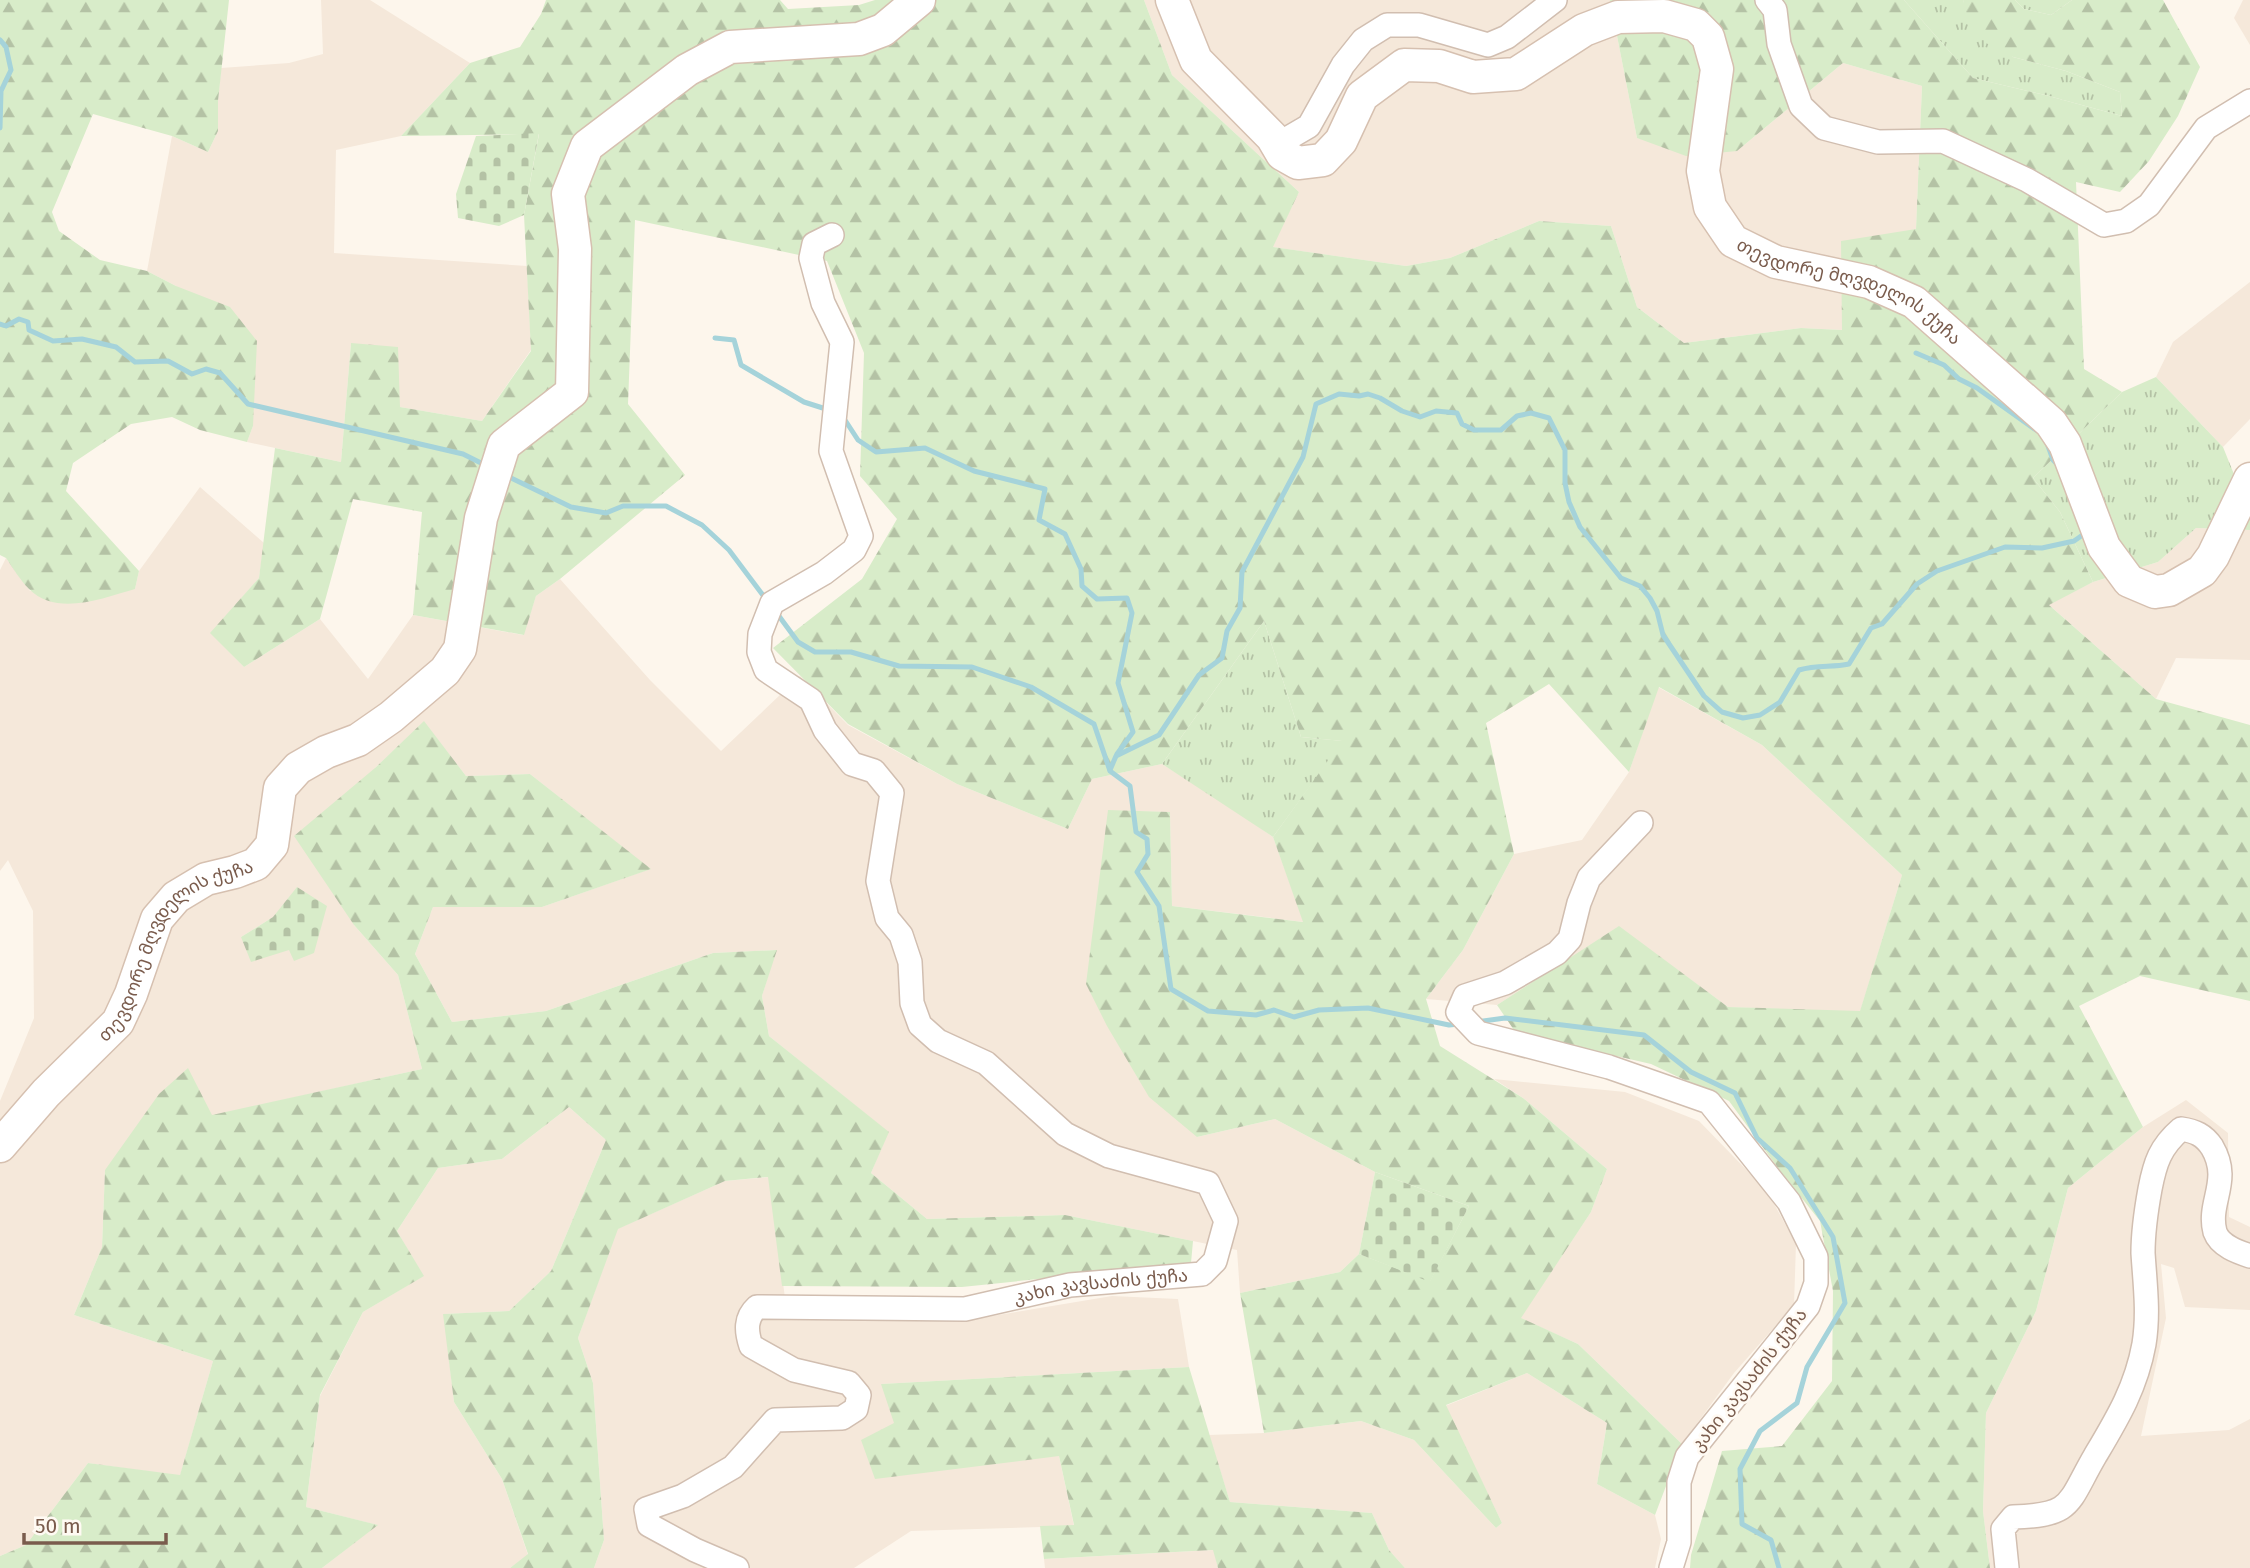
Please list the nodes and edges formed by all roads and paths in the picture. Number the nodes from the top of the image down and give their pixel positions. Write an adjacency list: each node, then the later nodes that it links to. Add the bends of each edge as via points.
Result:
1 (919, 0): 10 (street, თევდორე მღვდელის ქუჩა, via 883,30 859,39 730,47 687,70 587,146 568,194 575,249 572,392 504,445 481,518 460,649 445,671 391,717 358,740 298,768 280,788 272,845 256,864 206,879 176,897 157,919 118,1022)
2 (1172, 0): 6 (street, თევდორე მღვდელის ქუჩა, via 1196,60)
3 (1555, 0): 6 (street, via 1507,37 1488,45 1419,25 1387,25 1363,40 1343,65 1309,126 1284,140)
4 (1767, 0): 5 (street, via 1775,10 1779,44 1801,106 1824,128 1878,142 1943,141 2027,180 2104,225 2126,221 2149,205 2206,128)
5 (2250, 101)
6 (1272, 137): 8 (street, თევდორე მღვდელის ქუჩა, via 1282,154 1298,163 1323,160 1341,141 1362,96 1404,65 1439,66 1474,77 1516,74 1584,30 1618,18 1664,16 1696,25 1708,37 1717,69 1703,171 1710,207 1733,241 1776,262 1869,282 1914,302 2051,423 2066,443 2104,547 2129,581 2155,592 2169,590 2202,571)
7 (832, 235): 12 (street, კახი კავსაძის ქუჩა, via 814,244 811,258 823,303 842,342 831,451 861,536 854,550 824,573 772,603 760,634 759,652 766,670 811,700 825,730 852,764 874,771 892,793 878,881 887,918 901,935 910,962 912,1003 920,1026 938,1041 986,1063 1065,1134 1109,1156 1208,1183 1226,1221 1214,1261 1202,1274 1070,1285 965,1309 757,1307 746,1331 751,1346 794,1370 849,1383 859,1395 856,1409 842,1418 775,1420 733,1467 683,1496 646,1509 649,1525)
8 (2250, 479)
9 (1641, 823): 13 (street, კახი კავსაძის ქუჩა, via 1589,878 1570,939 1557,953 1505,983 1465,996 1458,1012 1478,1033 1609,1067 1709,1102 1789,1202 1816,1257 1816,1283 1808,1306 1687,1457 1679,1482 1679,1542)
10 (0, 1146)
11 (2250, 1256): 14 (street, via 2223,1244 2216,1234 2219,1162 2206,1138 2181,1129 2168,1140 2154,1169 2143,1232 2144,1346 2126,1403 2063,1509 2048,1515 2013,1517 2003,1529)
12 (737, 1568)
13 (1671, 1568)
14 (2007, 1568)

